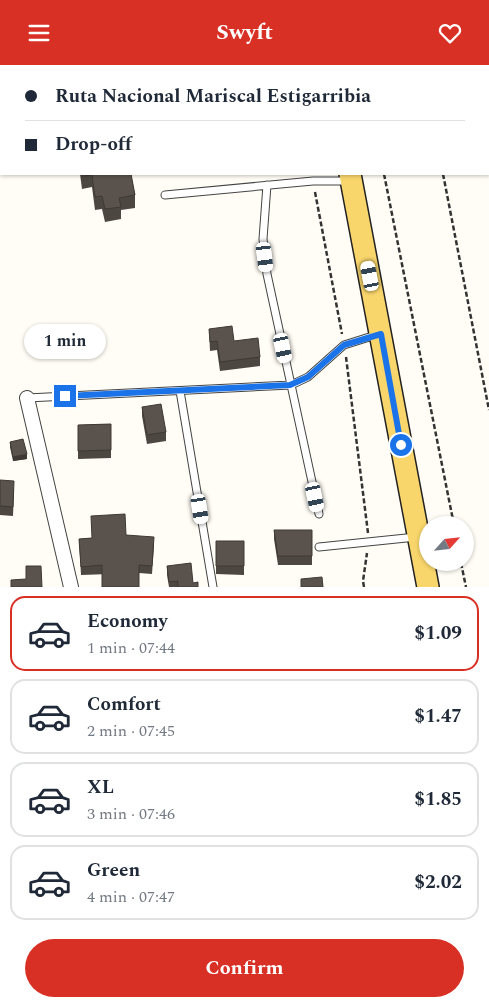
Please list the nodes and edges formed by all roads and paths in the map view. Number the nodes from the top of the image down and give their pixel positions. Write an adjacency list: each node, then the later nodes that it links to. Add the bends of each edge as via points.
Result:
1 (384, 175): 14 (path)
2 (443, 175): 12 (path)
3 (351, 177): 4 (lane); 7 (main road)
4 (313, 181): 5 (lane); 8 (path)
5 (267, 185): 6 (lane); 9 (lane, via 263,239)
6 (165, 195)
7 (381, 334): 8 (lane); 15 (main road)
8 (344, 345): 9 (lane, via 308,377); 16 (path)
9 (290, 385): 10 (lane); 13 (lane)
10 (180, 391): 11 (lane); 20 (lane)
11 (27, 398): 19 (street)
12 (489, 410)
13 (319, 514)
14 (452, 516)
15 (418, 537): 16 (lane); 22 (main road)
16 (369, 541): 17 (lane); 21 (path)
17 (320, 547)
18 (463, 571): 23 (path)
19 (71, 587)
20 (213, 587)
21 (364, 587)
22 (428, 587)
23 (466, 587)

